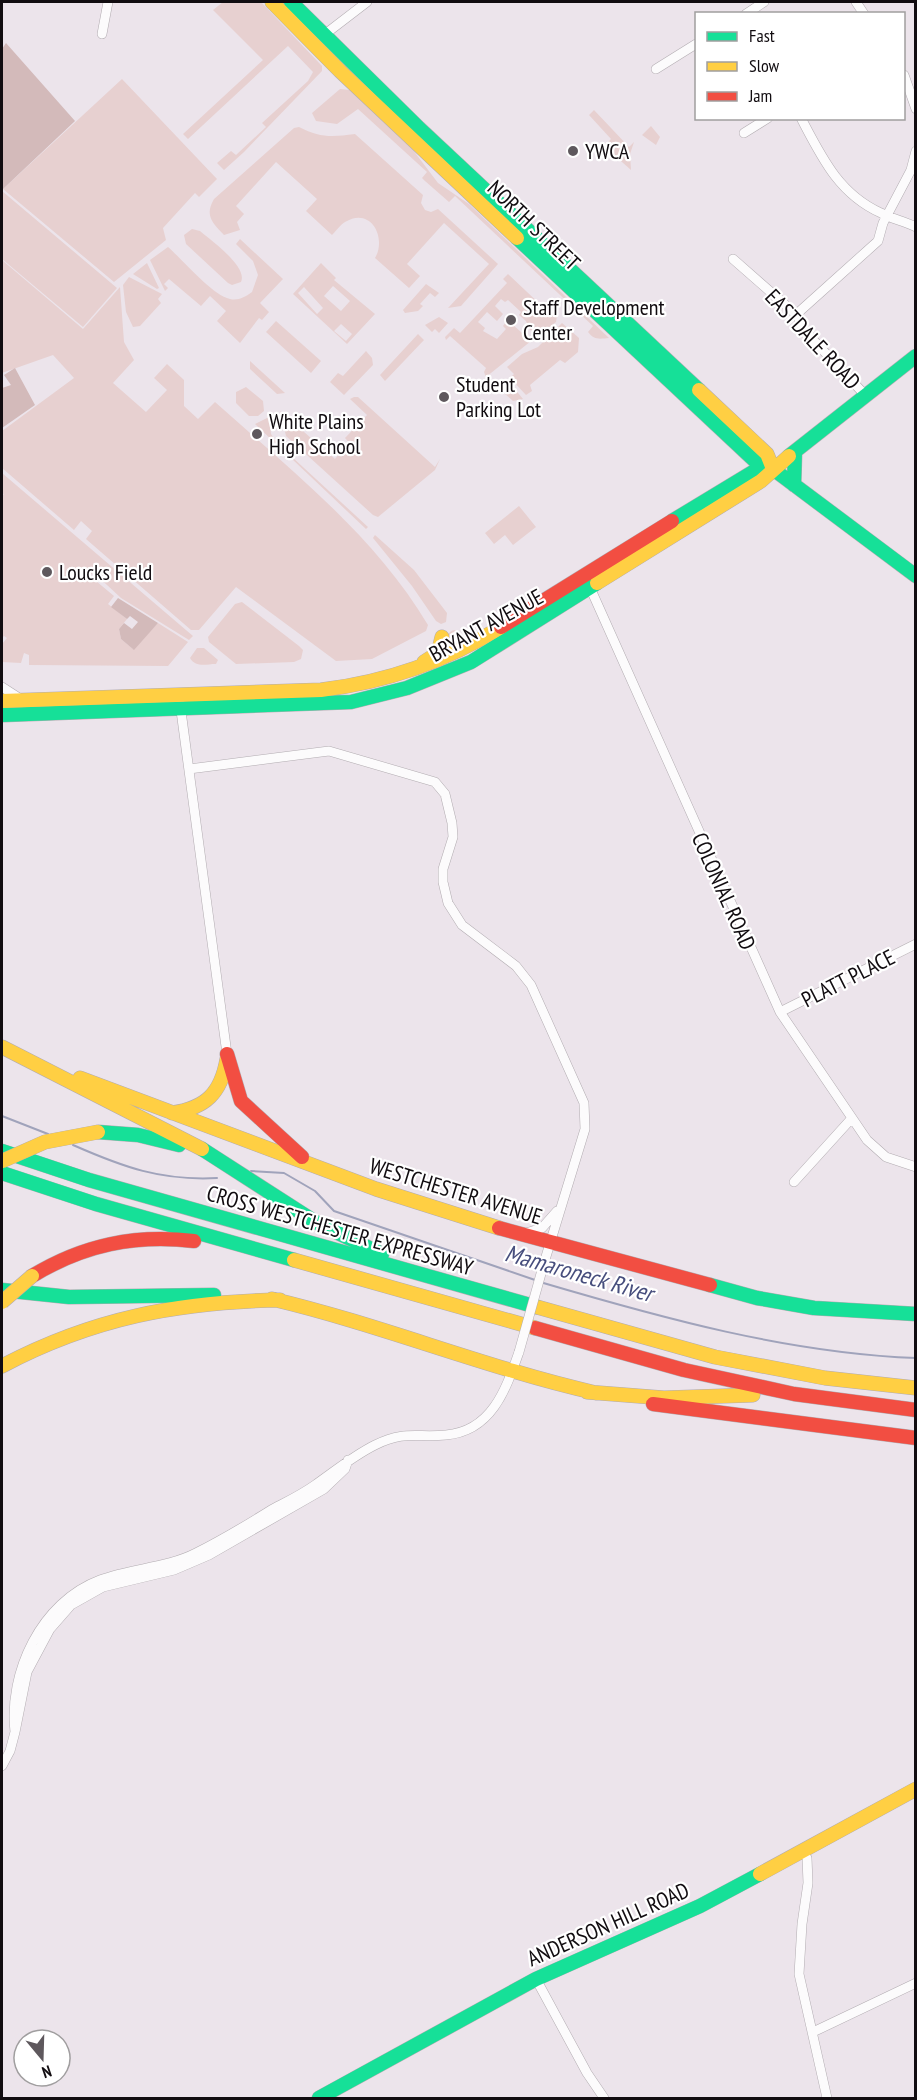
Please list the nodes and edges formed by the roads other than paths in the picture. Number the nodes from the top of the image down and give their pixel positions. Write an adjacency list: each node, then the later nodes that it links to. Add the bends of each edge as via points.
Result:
1 (108, 2): 7 (street)
2 (272, 2): 24 (main road, NORTH STREET, via 707,419 754,460)
3 (291, 2): 8 (main road, NORTH STREET)
4 (367, 2): 8 (street)
5 (764, 2): 6 (street)
6 (749, 12)
7 (102, 34)
8 (324, 35): 24 (main road, NORTH STREET, via 767,454)
9 (695, 45): 10 (street)
10 (656, 69)
11 (905, 81): 12 (street)
12 (915, 109)
13 (765, 120): 15 (street)
14 (802, 120): 17 (street, via 829,169 847,192)
15 (744, 133)
16 (915, 153): 17 (street, via 911,170)
17 (887, 216): 18 (street); 20 (street, via 878,241)
18 (915, 227)
19 (733, 259): 20 (street, EASTDALE ROAD)
20 (798, 316): 22 (street, EASTDALE ROAD, via 802,328)
21 (915, 356): 22 (main road, BRYANT AVENUE)
22 (866, 396): 23 (main road, BRYANT AVENUE)
23 (795, 452): 24 (main road, BRYANT AVENUE); 25 (main road)
24 (773, 469): 25 (main road, NORTH STREET); 26 (main road, BRYANT AVENUE, via 753,472); 28 (main road, BRYANT AVENUE, via 761,481)
25 (794, 485): 27 (main road, NORTH STREET)
26 (585, 575): 28 (street, COLONIAL ROAD); 31 (main road, BRYANT AVENUE, via 439,663 380,682)
27 (915, 576)
28 (590, 589): 34 (main road, BRYANT AVENUE, via 471,662 407,688 351,702); 38 (street, COLONIAL ROAD)
29 (442, 637): 31 (main road, via 438,653 429,660)
30 (2, 687): 32 (street)
31 (321, 690): 34 (main road, BRYANT AVENUE)
32 (25, 699): 33 (main road, BRYANT AVENUE); 34 (main road, BRYANT AVENUE)
33 (2, 700)
34 (180, 702): 35 (main road, BRYANT AVENUE); 36 (street)
35 (2, 715)
36 (189, 769): 41 (street); 51 (street, via 329,751 435,782 442,789 453,837 443,869 448,903 462,925 516,966 531,985 584,1103 585,1130)
37 (915, 944): 38 (street, PLATT PLACE)
38 (780, 1012): 43 (street, COLONIAL ROAD)
39 (2, 1042): 42 (main road, WESTCHESTER AVENUE)
40 (2, 1047): 50 (main road, via 196,1145)
41 (227, 1054): 42 (main road, via 222,1083 212,1099 196,1108); 47 (main road, via 243,1105)
42 (171, 1113): 47 (main road, WESTCHESTER AVENUE)
43 (852, 1118): 46 (street, COLONIAL ROAD, via 876,1150 898,1163); 49 (street)
44 (2, 1151): 55 (main road, CROSS WESTCHESTER EXPRESSWAY, via 101,1184)
45 (2, 1161): 50 (main road, bridge, via 45,1142 98,1132 138,1135 181,1146)
46 (915, 1167)
47 (319, 1168): 52 (main road, WESTCHESTER AVENUE)
48 (2, 1173): 54 (main road, CROSS WESTCHESTER EXPRESSWAY, via 83,1201)
49 (794, 1182)
50 (265, 1191): 55 (main road, via 347,1239)
51 (560, 1206): 52 (street, via 542,1228); 53 (street)
52 (522, 1234): 53 (main road, WESTCHESTER AVENUE)
53 (550, 1242): 59 (main road, WESTCHESTER AVENUE, via 763,1299 823,1309); 61 (street, bridge)
54 (287, 1258): 58 (main road, bridge, via 182,1240 140,1239 85,1250 62,1259 32,1276); 64 (main road, CROSS WESTCHESTER EXPRESSWAY, via 663,1365)
55 (471, 1289): 62 (main road, CROSS WESTCHESTER EXPRESSWAY, via 743,1363)
56 (2, 1290): 57 (main road, via 55,1297 239,1295)
57 (280, 1300): 60 (main road, via 198,1303 132,1314 66,1334); 61 (main road)
58 (2, 1302)
59 (915, 1314)
60 (2, 1365)
61 (512, 1372): 63 (main road); 67 (street, via 495,1408 476,1426 446,1435 404,1435 377,1444 348,1460 324,1489 209,1555 174,1570 103,1587 71,1605 50,1629 27,1672 10,1751)
62 (915, 1389)
63 (587, 1392): 64 (main road, via 664,1398 724,1394); 66 (main road)
64 (821, 1398): 65 (main road, CROSS WESTCHESTER EXPRESSWAY)
65 (915, 1410)
66 (915, 1438)
67 (2, 1766)
68 (915, 1789): 69 (main road, ANDERSON HILL ROAD)
69 (802, 1851): 70 (main road, ANDERSON HILL ROAD, via 700,1906); 72 (street, via 807,1858 808,1882 799,1974)
70 (536, 1979): 73 (main road, ANDERSON HILL ROAD); 74 (street)
71 (915, 1983): 72 (street)
72 (813, 2032): 75 (street)
73 (319, 2098)
74 (604, 2098)
75 (827, 2098)

